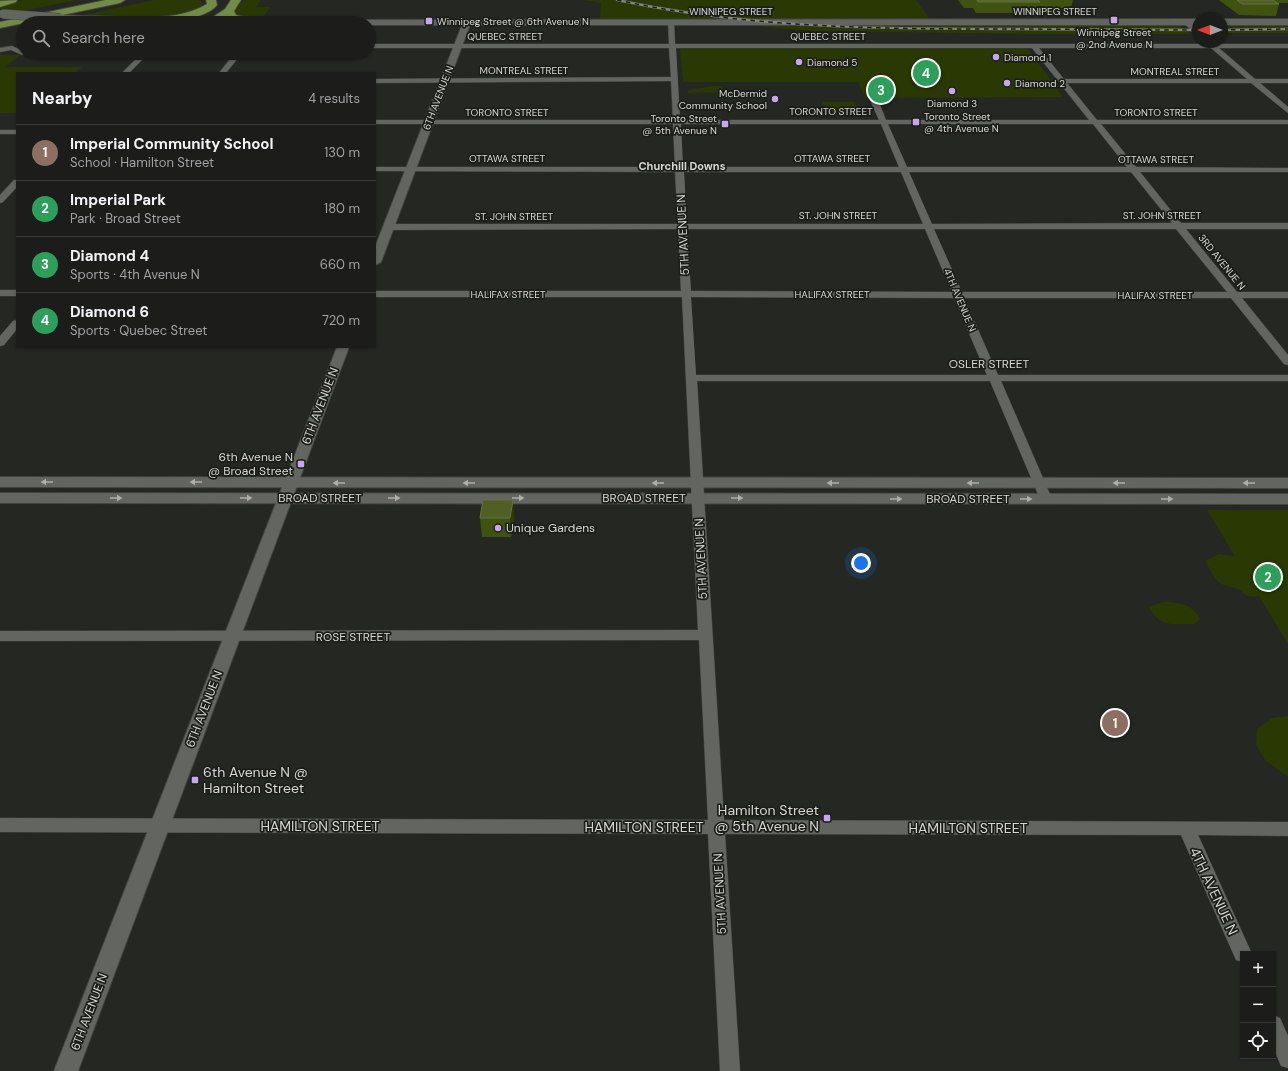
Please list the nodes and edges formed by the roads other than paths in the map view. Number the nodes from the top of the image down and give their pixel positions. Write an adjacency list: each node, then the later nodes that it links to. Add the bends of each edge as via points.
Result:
1 (7, 0): 7 (highway)
2 (12, 0): 7 (highway)
3 (86, 0): 7 (highway)
4 (211, 0): 13 (highway, via 212,5 209,9)
5 (236, 0): 8 (highway)
6 (124, 1): 11 (highway); 12 (highway)
7 (0, 11): 9 (main road, WINNIPEG STREET, bridge); 10 (main road, WINNIPEG STREET, bridge)
8 (229, 11): 14 (highway); 15 (highway)
9 (28, 16)
10 (43, 16)
11 (46, 16)
12 (56, 16)
13 (185, 16)
14 (221, 16)
15 (232, 16)
16 (16, 22): 24 (highway)
17 (376, 22): 18 (main road, WINNIPEG STREET)
18 (467, 22): 19 (main road, WINNIPEG STREET); 32 (street, 6TH AVENUE N)
19 (671, 22): 20 (main road, WINNIPEG STREET); 35 (street, 5TH AVENUE N)
20 (1185, 22): 21 (main road, WINNIPEG STREET); 27 (street)
21 (1192, 22)
22 (1228, 22): 23 (main road)
23 (1288, 22)
24 (0, 25)
25 (16, 25): 26 (highway)
26 (0, 28)
27 (1192, 28)
28 (16, 32): 29 (highway)
29 (0, 34)
30 (1192, 44): 33 (street, QUEBEC STREET)
31 (1228, 44): 36 (street, QUEBEC STREET)
32 (458, 45): 34 (street, QUEBEC STREET); 35 (street, QUEBEC STREET); 48 (street, 6TH AVENUE N)
33 (1033, 45): 35 (street, QUEBEC STREET); 49 (street, 3RD AVENUE N)
34 (376, 46)
35 (672, 46): 46 (street, 5TH AVENUE N)
36 (1288, 46)
37 (1215, 48): 50 (street)
38 (0, 50): 39 (street)
39 (16, 50)
40 (16, 53): 41 (street)
41 (0, 54)
42 (139, 60): 44 (street)
43 (233, 60): 45 (street)
44 (126, 72)
45 (223, 72)
46 (674, 79): 48 (street, MONTREAL STREET); 57 (street, 5TH AVENUE N)
47 (376, 81): 48 (street, MONTREAL STREET)
48 (444, 81): 56 (street, 6TH AVENUE N)
49 (1062, 81): 50 (street, MONTREAL STREET); 58 (street, 3RD AVENUE N)
50 (1254, 81): 51 (street, MONTREAL STREET); 53 (street)
51 (1288, 81)
52 (874, 100): 54 (street, 4TH AVENUE N)
53 (1288, 110)
54 (883, 121): 57 (street, TORONTO STREET); 58 (street, TORONTO STREET); 65 (street, 4TH AVENUE N)
55 (376, 122): 56 (street, TORONTO STREET)
56 (429, 122): 57 (street, TORONTO STREET); 63 (street, 6TH AVENUE N)
57 (676, 122): 64 (street, 5TH AVENUE N)
58 (1094, 122): 59 (street, TORONTO STREET); 66 (street, 3RD AVENUE N)
59 (1288, 122)
60 (0, 132): 61 (street)
61 (16, 132)
62 (376, 169): 63 (street, OTTAWA STREET)
63 (411, 169): 64 (street, OTTAWA STREET); 74 (street, 6TH AVENUE N)
64 (679, 169): 65 (street, OTTAWA STREET); 71 (street, 5TH AVENUE N)
65 (904, 169): 66 (street, OTTAWA STREET); 70 (street, 4TH AVENUE N)
66 (1133, 170): 67 (street, OTTAWA STREET); 72 (street, 3RD AVENUE N)
67 (1288, 170)
68 (16, 183): 69 (street)
69 (0, 200)
70 (928, 225): 71 (street, ST. JOHN STREET); 72 (street, ST. JOHN STREET); 80 (street, 4TH AVENUE N)
71 (682, 226): 74 (street, ST. JOHN STREET); 79 (street, 5TH AVENUE N)
72 (1179, 226): 73 (street, ST. JOHN STREET); 81 (street, 3RD AVENUE N)
73 (1288, 226)
74 (388, 227): 75 (street, 6TH AVENUE N)
75 (376, 259)
76 (0, 293): 77 (street)
77 (16, 293)
78 (376, 294): 79 (street, HALIFAX STREET)
79 (686, 294): 80 (street, HALIFAX STREET); 88 (street, 5TH AVENUE N)
80 (958, 294): 81 (street, HALIFAX STREET); 87 (street, 4TH AVENUE N)
81 (1234, 295): 82 (street, HALIFAX STREET); 86 (street, 3RD AVENUE N)
82 (1288, 295)
83 (16, 324): 84 (street)
84 (0, 344)
85 (342, 348): 93 (street, 6TH AVENUE N)
86 (1288, 362)
87 (994, 377): 88 (street, OSLER STREET); 89 (street, OSLER STREET); 91 (street, 4TH AVENUE N)
88 (691, 378): 94 (street, 5TH AVENUE N)
89 (1288, 378)
90 (0, 482): 93 (main road, BROAD STREET, one-way to 90)
91 (1040, 483): 92 (main road, BROAD STREET, one-way to 91); 94 (main road, BROAD STREET, one-way to 94); 96 (street, 4TH AVENUE N)
92 (1288, 483)
93 (288, 490): 94 (main road, BROAD STREET); 95 (main road, BROAD STREET, one-way to 93); 100 (street, 6TH AVENUE N)
94 (697, 491): 96 (main road, BROAD STREET, one-way to 96); 98 (street, 5TH AVENUE N)
95 (0, 498)
96 (1046, 499): 97 (main road, BROAD STREET, one-way to 97)
97 (1288, 499)
98 (705, 635): 100 (street, ROSE STREET); 103 (street, 5TH AVENUE N)
99 (0, 636): 100 (street, ROSE STREET)
100 (232, 637): 102 (street, 6TH AVENUE N)
101 (0, 825): 102 (street, HAMILTON STREET)
102 (160, 825): 103 (street, HAMILTON STREET); 109 (street, 6TH AVENUE N)
103 (716, 828): 104 (street, HAMILTON STREET); 110 (street, 5TH AVENUE N)
104 (1186, 828): 105 (street, HAMILTON STREET); 106 (street, 4TH AVENUE N)
105 (1288, 829)
106 (1242, 951)
107 (1276, 1031): 108 (street)
108 (1288, 1059)
109 (66, 1071)
110 (730, 1071)

